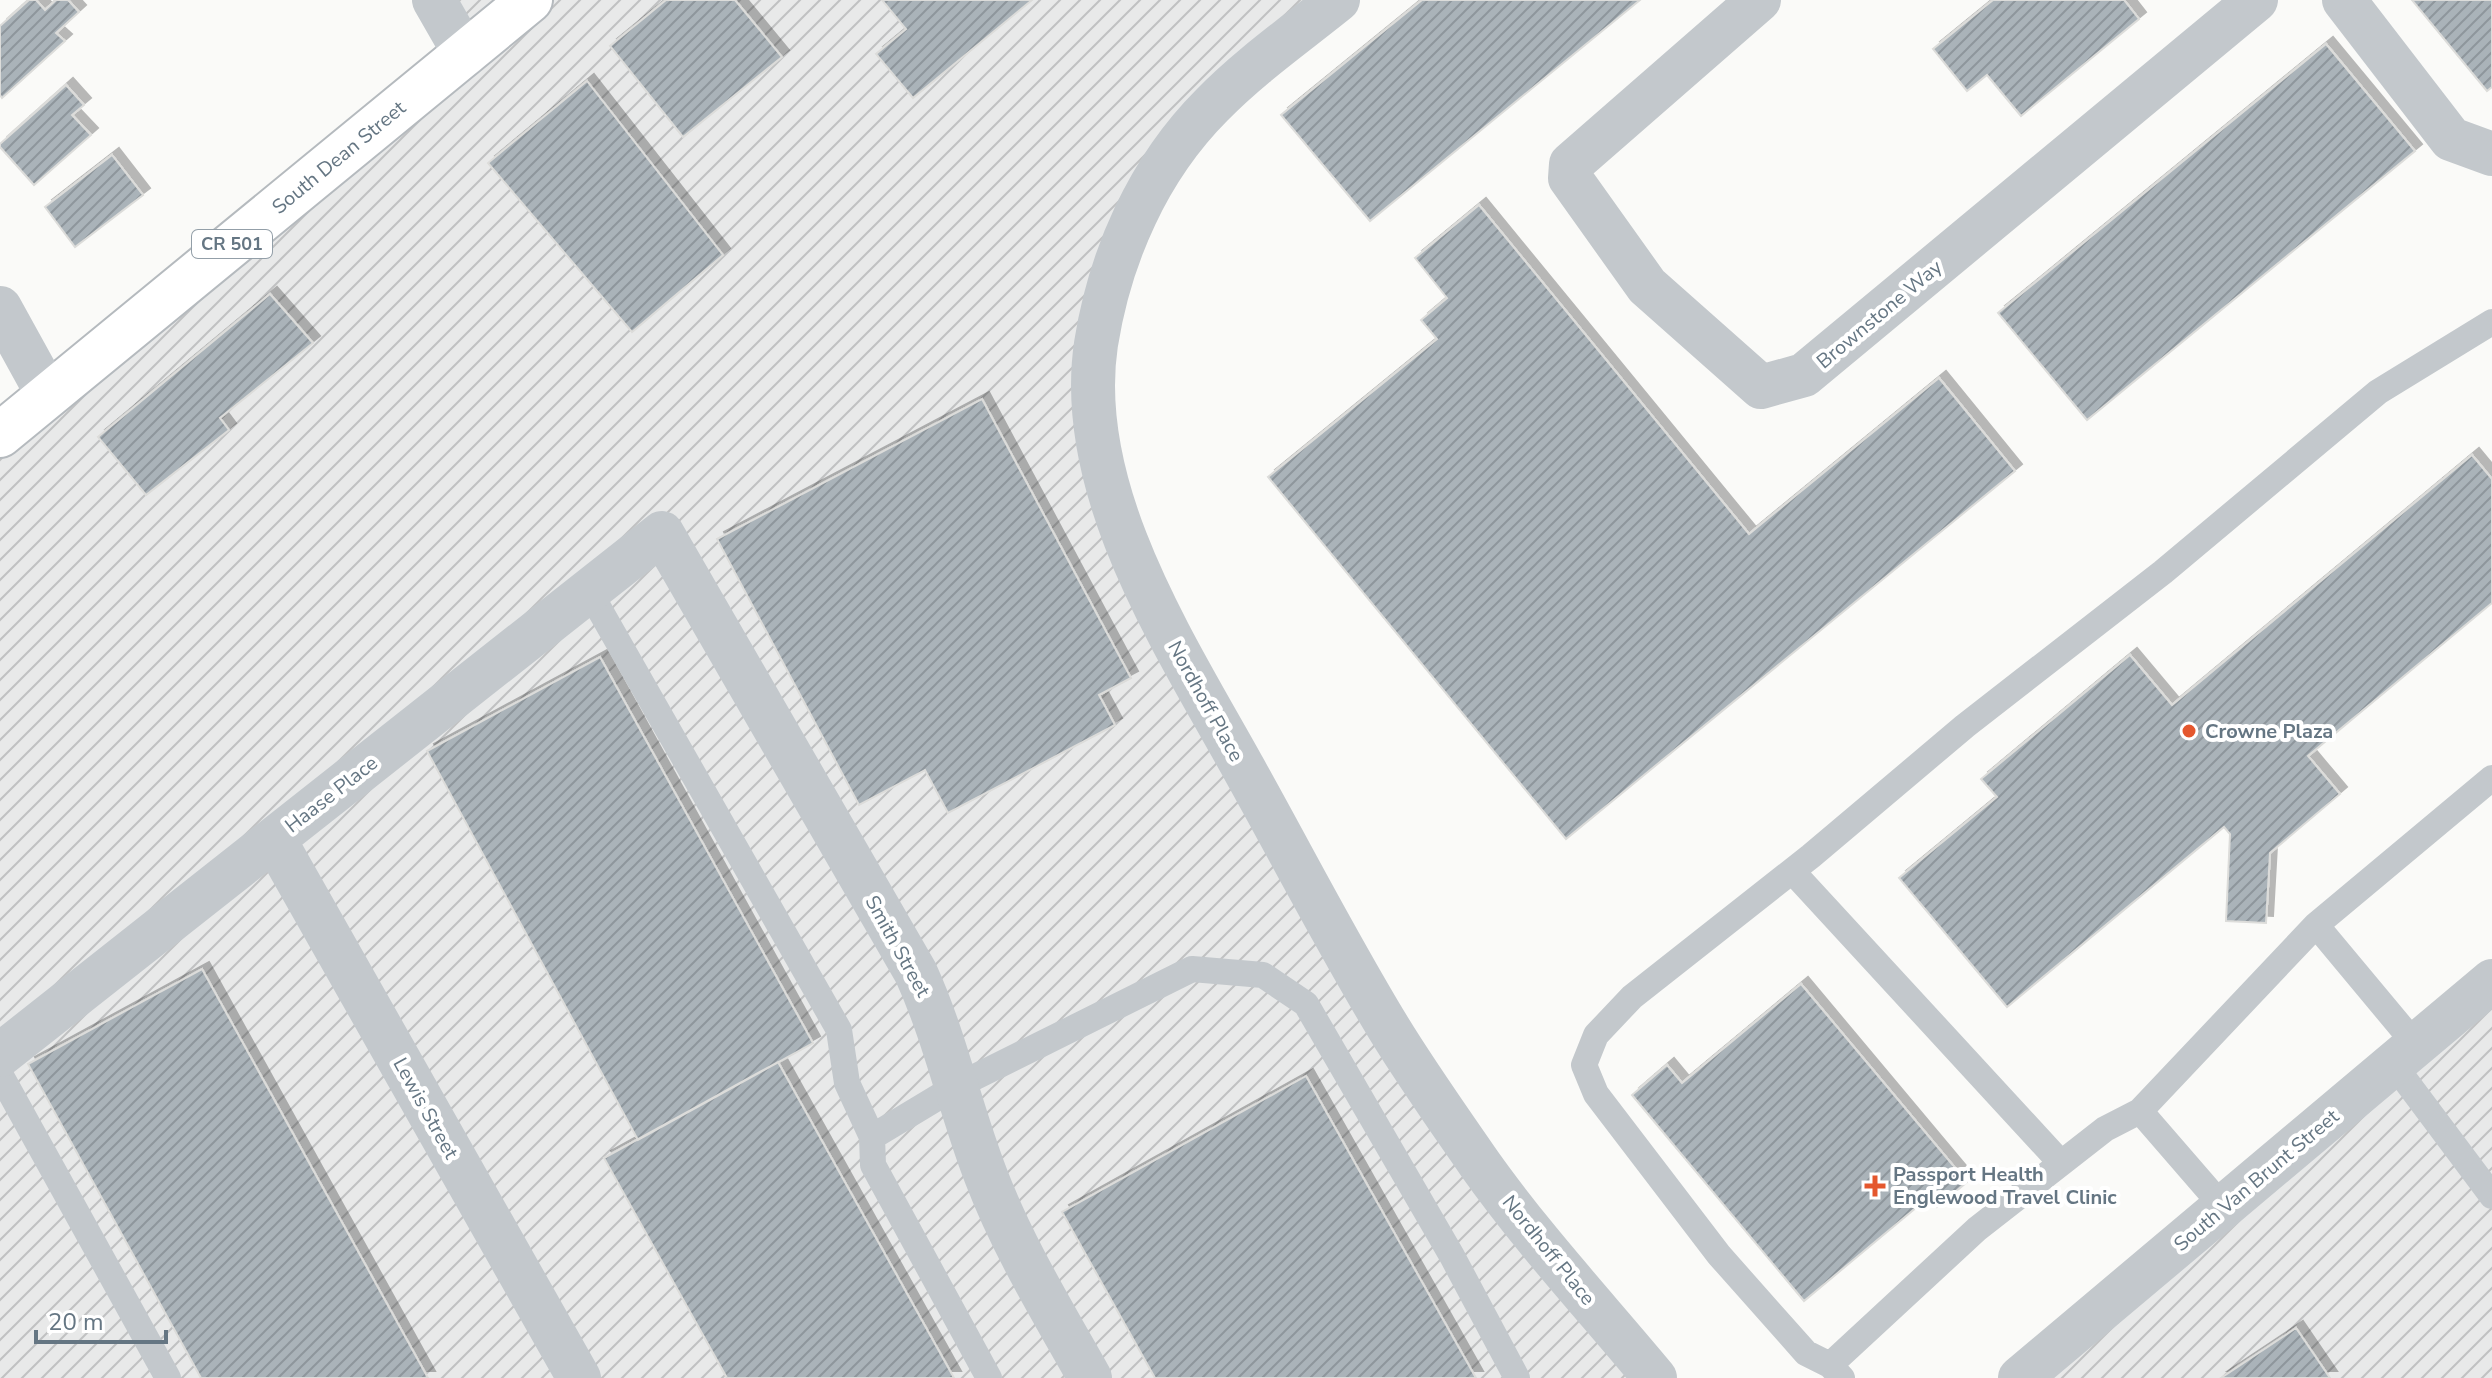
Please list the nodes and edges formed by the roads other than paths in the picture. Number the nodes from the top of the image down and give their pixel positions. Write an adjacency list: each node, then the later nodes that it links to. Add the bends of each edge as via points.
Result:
1 (434, 0): 7 (street)
2 (530, 0): 7 (main road, South Dean Street / CR 501)
3 (1338, 0): 35 (street, Nordhoff Place, via 1211,105 1144,197 1114,269 1096,345 1093,384 1101,456 1122,532 1153,607 1388,1028 1482,1167)
4 (1759, 0): 6 (street, Brownstone Way, via 1571,164 1570,178 1647,286 1761,387 1804,375)
5 (2344, 0): 8 (street, via 2451,139)
6 (2227, 9)
7 (465, 54): 11 (main road, South Dean Street / CR 501)
8 (2492, 154)
9 (0, 308): 11 (street)
10 (2492, 322): 17 (lane, via 2378,392)
11 (48, 395): 12 (main road, South Dean Street / CR 501)
12 (0, 435)
13 (662, 533): 14 (street, Haase Place); 23 (street, Smith Street, via 916,973)
14 (589, 591): 16 (street, Haase Place); 25 (lane, via 839,1030 847,1083)
15 (2492, 778): 18 (lane)
16 (274, 839): 20 (street, Haase Place); 31 (street, Lewis Street)
17 (1792, 871): 26 (lane); 29 (lane, via 1632,997 1596,1035 1584,1065 1596,1094 1719,1255 1806,1353)
18 (2316, 925): 21 (lane); 24 (lane)
19 (2492, 981): 21 (street, South Van Brunt Street)
20 (0, 1055)
21 (2405, 1055): 27 (lane); 28 (street, South Van Brunt Street)
22 (0, 1074): 30 (lane)
23 (955, 1087): 25 (lane); 33 (street, Smith Street, via 1001,1212); 34 (lane, via 1192,969 1263,975 1306,1004)
24 (2140, 1111): 26 (lane, via 2105,1129); 28 (lane)
25 (872, 1137): 32 (lane, via 873,1165)
26 (2061, 1163): 29 (lane, via 1977,1229)
27 (2492, 1196)
28 (2224, 1208): 36 (street, South Van Brunt Street)
29 (1836, 1371)
30 (168, 1378)
31 (579, 1378)
32 (989, 1378)
33 (1090, 1378)
34 (1517, 1378)
35 (1655, 1378)
36 (2020, 1378)

